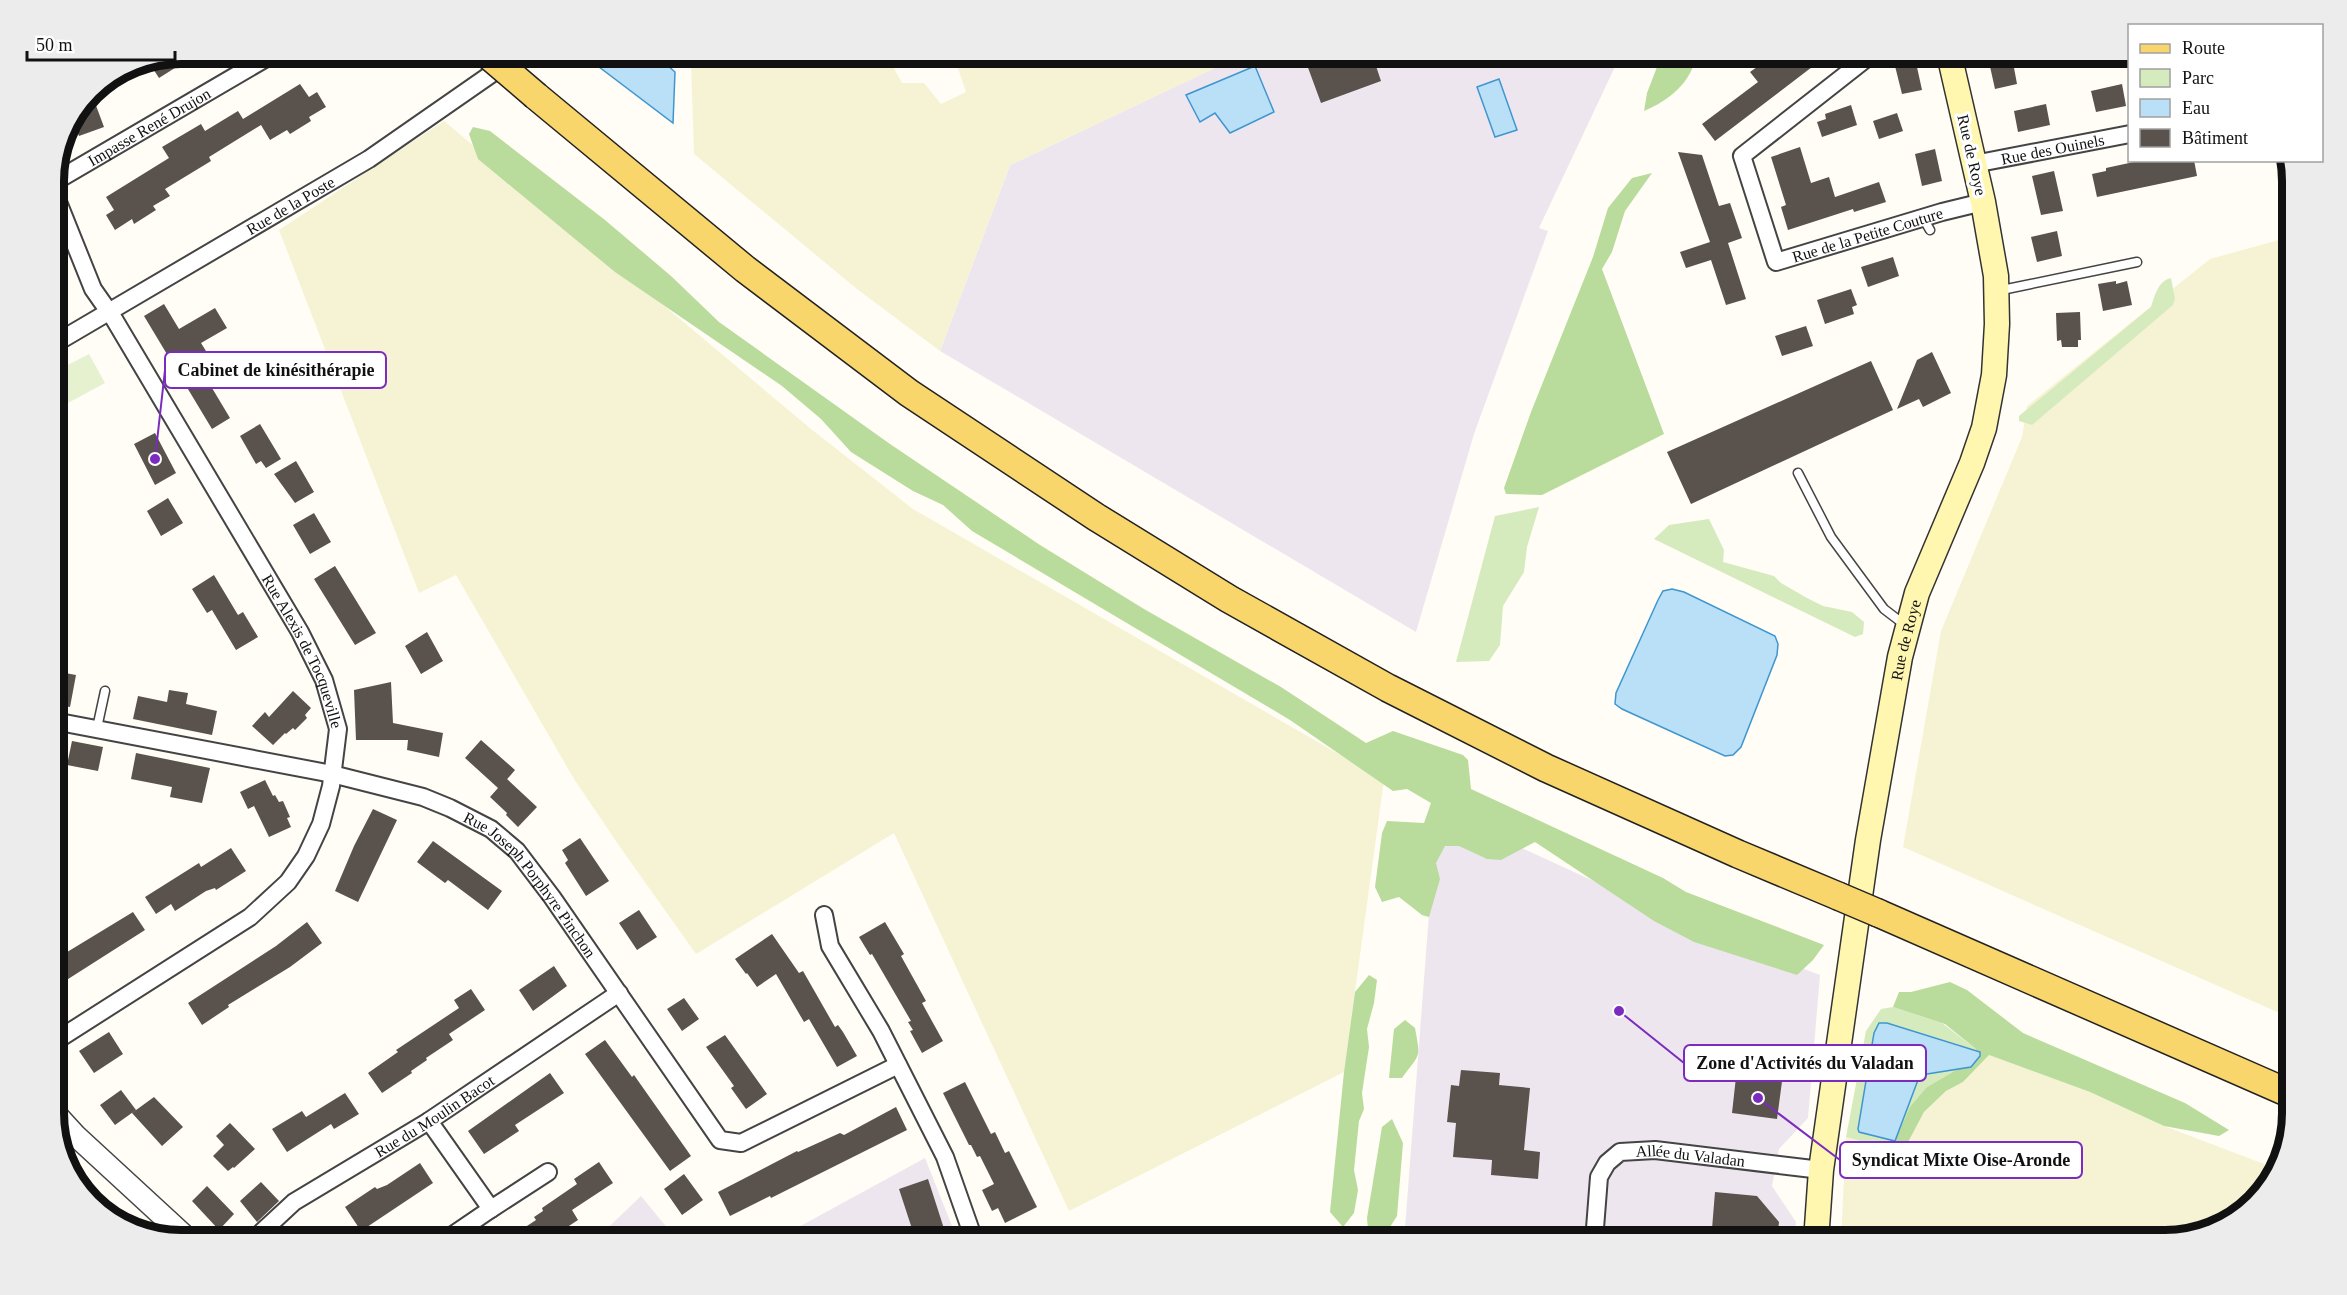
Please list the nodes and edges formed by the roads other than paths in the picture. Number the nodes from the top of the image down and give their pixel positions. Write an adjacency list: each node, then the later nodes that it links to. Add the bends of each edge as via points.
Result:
1 (1859, 64): 9 (street, Rue de la Petite Couture, via 1742,156 1776,262 1926,224)
2 (1951, 64): 7 (main road, Rue de Roye)
3 (254, 65): 8 (street, Impasse René Drujon)
4 (500, 65): 25 (main road, bridge, via 745,269 909,393 1096,517 1229,598 1430,710 1607,796)
5 (504, 65): 13 (street, Rue de la Poste, via 369,159)
6 (2128, 134): 7 (street, Rue des Ouinels)
7 (1974, 164): 9 (main road, Rue de Roye)
8 (65, 176)
9 (1983, 202): 12 (main road, Rue de Roye)
10 (65, 219): 13 (street, Rue Alexis de Tocqueville, via 93,289)
11 (2136, 262): 12 (lane)
12 (1997, 291): 16 (main road, Rue de Roye, via 1994,375 1984,428 1927,565)
13 (110, 312): 14 (street, Rue de la Poste); 20 (street, Rue Alexis de Tocqueville, via 300,632 324,680 338,729)
14 (65, 338)
15 (1798, 473): 16 (lane, via 1831,537 1884,609)
16 (1908, 627): 28 (main road, Rue de Roye, via 1868,840)
17 (105, 692): 19 (lane)
18 (65, 723): 19 (street, Rue Joseph Porphyre Pinchon)
19 (97, 728): 20 (street, Rue Joseph Porphyre Pinchon)
20 (332, 774): 22 (street, Rue Joseph Porphyre Pinchon, via 423,797 490,830 517,851); 23 (street, Rue Alexis de Tocqueville, via 321,824 288,882 250,917)
21 (824, 915): 24 (street, via 830,946)
22 (619, 993): 24 (street, Rue Joseph Porphyre Pinchon, via 720,1140 741,1143); 26 (street, Rue du Moulin Bacot)
23 (65, 1035)
24 (898, 1065): 34 (street, via 945,1157)
25 (2282, 1090)
26 (429, 1121): 30 (street); 32 (street, Rue du Moulin Bacot, via 294,1202)
27 (65, 1124): 31 (street)
28 (1821, 1170): 35 (street, Allée du Valadan, via 1655,1150 1620,1152 1599,1177); 36 (main road, Rue de Roye)
29 (548, 1172): 30 (street)
30 (490, 1209): 33 (street)
31 (178, 1230)
32 (264, 1230)
33 (460, 1230)
34 (971, 1230)
35 (1595, 1230)
36 (1817, 1230)

